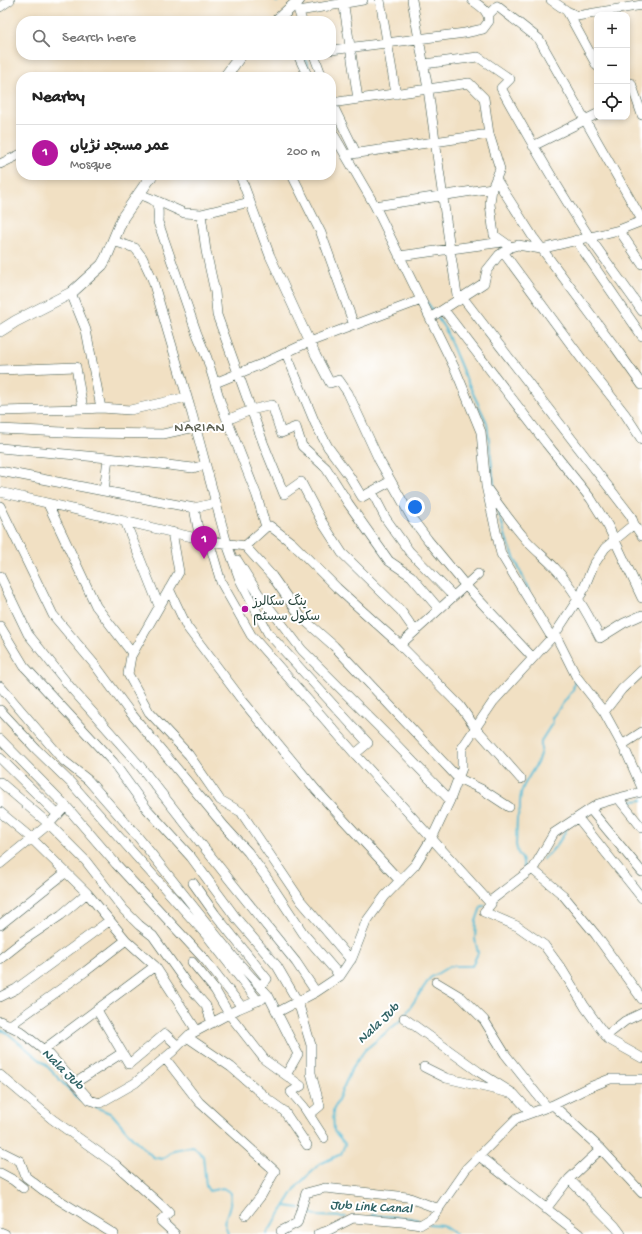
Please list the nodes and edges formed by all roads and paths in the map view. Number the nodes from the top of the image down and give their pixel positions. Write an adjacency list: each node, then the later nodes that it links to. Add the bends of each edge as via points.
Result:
1 (10, 0): 10 (street)
2 (363, 0): 7 (street)
3 (380, 0): 16 (street)
4 (412, 0): 15 (street)
5 (472, 0): 12 (street, via 486,9)
6 (551, 0): 11 (street)
7 (343, 2): 8 (street); 17 (street)
8 (298, 5): 13 (main road); 14 (street)
9 (642, 5): 11 (street, via 577,16)
10 (0, 7)
11 (567, 12): 22 (street)
12 (488, 15): 15 (street, via 489,21 483,29); 35 (street, via 497,6 539,39)
13 (284, 16)
14 (301, 16)
15 (419, 39): 16 (street); 23 (street)
16 (388, 43): 17 (street); 29 (street)
17 (350, 48): 18 (street); 30 (street)
18 (336, 49)
19 (238, 60): 24 (main road)
20 (300, 60): 25 (street)
21 (316, 60): 26 (street)
22 (594, 61)
23 (424, 64): 28 (street); 39 (street, via 478,57 510,79 501,88)
24 (229, 72)
25 (306, 72)
26 (320, 72)
27 (629, 84): 33 (street, via 631,83)
28 (428, 89): 29 (street); 36 (street, via 469,83 484,98); 38 (street)
29 (396, 94): 30 (street)
30 (358, 99): 31 (street)
31 (336, 101)
32 (336, 112): 40 (street)
33 (642, 115)
34 (594, 116): 35 (street)
35 (585, 120): 39 (street); 54 (street)
36 (489, 134): 38 (street); 47 (street, via 500,169)
37 (336, 139): 41 (street)
38 (436, 142): 40 (street); 49 (street)
39 (533, 146): 56 (street)
40 (356, 153): 41 (street)
41 (345, 155): 52 (street)
42 (16, 156): 43 (street)
43 (0, 164)
44 (148, 180): 48 (main road)
45 (242, 180): 51 (street)
46 (295, 180): 72 (street, via 321,232)
47 (494, 184): 49 (street); 59 (street, via 490,204 494,235); 61 (street)
48 (138, 194): 50 (street); 58 (main road, via 123,217)
49 (443, 196): 52 (street); 62 (street)
50 (153, 199): 53 (street, via 184,213); 79 (street, via 159,208 158,222)
51 (250, 202): 53 (street); 75 (street, via 270,256)
52 (375, 206): 64 (street)
53 (201, 214): 78 (street, via 218,315)
54 (642, 221): 55 (street)
55 (619, 230): 56 (street); 65 (street)
56 (590, 237): 57 (street); 70 (street)
57 (576, 240): 61 (street); 74 (street)
58 (113, 241): 66 (main road, via 102,265); 81 (street, via 134,248 142,257 152,278)
59 (503, 242): 60 (street); 62 (street)
60 (512, 247): 61 (street); 63 (street)
61 (541, 248): 80 (street)
62 (450, 249): 64 (street); 67 (street)
63 (503, 252): 67 (street, via 487,270 484,283); 89 (street)
64 (400, 256): 68 (street)
65 (642, 264)
66 (71, 293): 73 (main road); 82 (street, via 86,330)
67 (461, 299): 69 (street); 104 (street, via 584,454 631,516)
68 (421, 300): 71 (street); 72 (street)
69 (444, 310): 71 (street, via 430,318); 109 (street, via 591,499)
70 (642, 311)
71 (432, 322): 95 (street, via 456,371 480,432)
72 (354, 325): 75 (street)
73 (0, 331)
74 (642, 336)
75 (309, 342): 76 (street); 94 (street, via 330,383 339,380 348,393)
76 (286, 353): 78 (street); 98 (street, via 315,424 328,447 362,498)
77 (0, 370): 83 (street, via 76,367)
78 (238, 374): 79 (street); 84 (street)
79 (215, 383): 86 (street)
80 (642, 385)
81 (187, 397): 82 (street, via 130,410); 87 (street)
82 (101, 408): 83 (street)
83 (83, 409): 85 (street)
84 (251, 410): 86 (street); 120 (street, via 272,405 281,433 296,427 302,446 326,468 390,561 411,576); 123 (street, via 284,494 301,482 342,553 401,611)
85 (0, 411)
86 (227, 420): 105 (street, via 257,496)
87 (195, 427): 88 (street, via 163,434); 92 (street)
88 (0, 429)
89 (642, 440)
90 (0, 448): 91 (street)
91 (108, 458): 92 (street, via 193,468); 96 (street)
92 (205, 465): 99 (street)
93 (0, 471): 96 (street)
94 (391, 481): 98 (street); 114 (street, via 428,540)
95 (486, 486): 118 (street, via 523,536 556,569); 124 (street, via 501,554)
96 (104, 491): 102 (street)
97 (0, 492): 100 (street)
98 (372, 492): 116 (street, via 386,519 409,551)
99 (215, 503): 102 (street); 110 (street)
100 (48, 504): 103 (street); 126 (street, via 96,606)
101 (0, 506): 171 (street, via 53,616 248,852 303,933)
102 (194, 508): 108 (street)
103 (125, 521): 106 (street); 119 (street)
104 (634, 524): 107 (street); 109 (street)
105 (266, 527): 111 (street); 125 (street, via 270,526 292,543)
106 (172, 532): 108 (street); 115 (street, via 179,572)
107 (642, 536)
108 (204, 540): 110 (street); 136 (street, via 221,582 251,635)
109 (615, 540): 117 (street); 118 (street, via 605,548 593,566)
110 (227, 544): 111 (street); 136 (street, via 240,580 268,633 368,743); 144 (street, via 258,593 302,650)
111 (245, 546): 138 (street, via 272,576 301,617 334,646)
112 (478, 574): 114 (street)
113 (0, 576): 174 (street, via 28,634 71,688 140,766 296,962)
114 (465, 585): 116 (street); 127 (street)
115 (169, 589): 119 (street); 159 (street, via 187,627 242,700 316,790)
116 (453, 596): 120 (street)
117 (642, 598)
118 (578, 599): 121 (street, via 600,638); 124 (street)
119 (159, 606): 126 (street)
120 (439, 609): 123 (street)
121 (642, 615)
122 (0, 626): 179 (street, via 24,666 113,762 147,809 191,857 236,918 277,966)
123 (415, 631): 125 (street)
124 (554, 636): 127 (street); 131 (street, via 576,676)
125 (400, 645): 132 (street, via 460,706)
126 (132, 653): 168 (street, via 128,674 149,712 189,755 220,800 241,812 301,901)
127 (533, 658): 132 (street, via 493,702)
128 (642, 670): 131 (street, via 622,689)
129 (0, 686): 173 (street, via 64,761 88,780 138,837 236,960)
130 (0, 710): 178 (street, via 71,783 208,937)
131 (604, 712): 135 (street)
132 (475, 727): 138 (street, via 462,748 462,768); 139 (street)
133 (642, 732): 135 (street)
134 (0, 739): 145 (street)
135 (622, 745): 141 (street)
136 (355, 754): 154 (street)
137 (0, 758): 149 (street)
138 (458, 778): 144 (street); 146 (street)
139 (521, 779)
140 (0, 782): 151 (street)
141 (642, 788)
142 (642, 792): 143 (street)
143 (618, 798): 147 (street); 152 (street)
144 (450, 800): 154 (street)
145 (66, 806): 149 (street); 180 (street, via 206,961)
146 (509, 807)
147 (590, 809): 150 (street); 157 (street)
148 (0, 812): 153 (street)
149 (58, 815): 151 (street)
150 (578, 818): 156 (street, via 554,833); 162 (street)
151 (48, 824): 153 (street); 187 (street, via 85,860 124,910 153,936 206,1006)
152 (642, 828)
153 (31, 838): 155 (street); 158 (street)
154 (432, 839): 159 (street, via 415,865); 163 (street)
155 (0, 864)
156 (532, 869): 163 (street); 177 (street, via 563,895 596,935)
157 (642, 872)
158 (65, 873): 161 (street); 165 (street)
159 (400, 881): 168 (street, via 366,922)
160 (193, 883): 173 (street, via 267,979)
161 (87, 893): 164 (street); 167 (street)
162 (642, 898)
163 (489, 902): 190 (street, via 491,904 484,912 518,926 544,945)
164 (110, 920): 166 (street); 176 (street, via 16,989)
165 (0, 925)
166 (126, 940): 170 (street); 188 (street)
167 (0, 959)
168 (351, 960): 171 (street)
169 (192, 962): 184 (street, via 215,990)
170 (155, 966): 181 (street); 189 (street)
171 (340, 976): 174 (street)
172 (436, 982): 203 (street, via 461,997 484,1020 505,1054)
173 (260, 986): 175 (street)
174 (316, 992): 179 (street)
175 (268, 995): 178 (street); 182 (street)
176 (0, 997)
177 (642, 999)
178 (258, 1001): 180 (street)
179 (298, 1002): 182 (street); 205 (street, via 311,1045 311,1073 320,1106)
180 (242, 1008): 184 (street)
181 (97, 1010): 193 (street); 194 (street)
182 (278, 1012): 199 (street, via 298,1054)
183 (642, 1013): 190 (street, via 625,1021)
184 (229, 1014): 187 (street); 199 (street, via 264,1060)
185 (404, 1018): 202 (street)
186 (0, 1022): 188 (street)
187 (212, 1022): 189 (street)
188 (9, 1026): 193 (street, via 20,1031)
189 (197, 1031): 191 (street)
190 (606, 1036): 196 (street)
191 (187, 1037): 192 (street); 207 (street, via 231,1067 284,1111)
192 (178, 1046): 194 (street, via 165,1034 129,1064); 195 (street)
193 (43, 1050): 201 (street)
194 (122, 1053): 201 (street)
195 (164, 1058): 201 (street, via 135,1083 100,1103 90,1100); 217 (street, via 199,1102 275,1171 261,1196)
196 (642, 1058)
197 (424, 1068): 202 (street, via 446,1078)
198 (0, 1075): 222 (street, via 52,1118 115,1164 162,1206 169,1213 162,1221)
199 (286, 1075): 205 (street, via 301,1086 291,1092)
200 (642, 1079): 203 (street, via 610,1080 590,1086)
201 (75, 1083)
202 (514, 1094): 204 (street)
203 (550, 1106): 204 (street); 208 (street)
204 (530, 1113): 210 (street, via 517,1118)
205 (309, 1115): 206 (street)
206 (324, 1138)
207 (307, 1145)
208 (601, 1149): 212 (street); 214 (street)
209 (0, 1151): 221 (street, via 20,1161 26,1177 43,1190)
210 (479, 1156): 215 (street, via 466,1169); 216 (street)
211 (0, 1173): 213 (street)
212 (569, 1179): 216 (street); 225 (street)
213 (24, 1188)
214 (642, 1193)
215 (439, 1209): 218 (street, via 407,1197 325,1188 306,1193 297,1222); 223 (street, via 432,1218 420,1226 353,1218)
216 (546, 1209): 224 (street)
217 (246, 1215)
218 (281, 1231)
219 (0, 1232): 220 (street)
220 (5, 1234)
221 (114, 1234)
222 (176, 1234)
223 (318, 1234)
224 (579, 1234)
225 (621, 1234)

